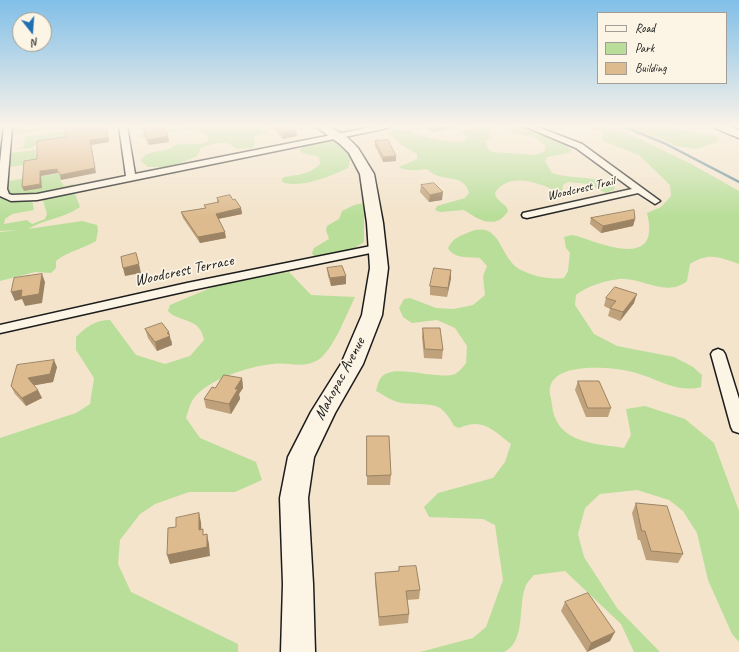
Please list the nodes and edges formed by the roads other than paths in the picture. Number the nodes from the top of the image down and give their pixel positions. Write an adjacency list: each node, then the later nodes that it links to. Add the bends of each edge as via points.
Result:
1 (5, 156): 6 (street, via 2,189 5,196 10,198 37,197)
2 (128, 156): 6 (street)
3 (222, 156): 6 (street)
4 (357, 156): 10 (street, Mahopac Avenue, via 367,174 375,223)
5 (593, 156): 7 (street)
6 (131, 178)
7 (640, 190): 8 (street); 9 (street, Woodcrest Trail)
8 (655, 201)
9 (527, 215)
10 (376, 249): 11 (street, Woodcrest Terrace, via 187,287); 14 (street, Mahopac Avenue, via 379,268 372,315 352,364 323,412 301,457 294,498)
11 (0, 329)
12 (718, 354): 13 (street)
13 (739, 427)
14 (298, 652)

